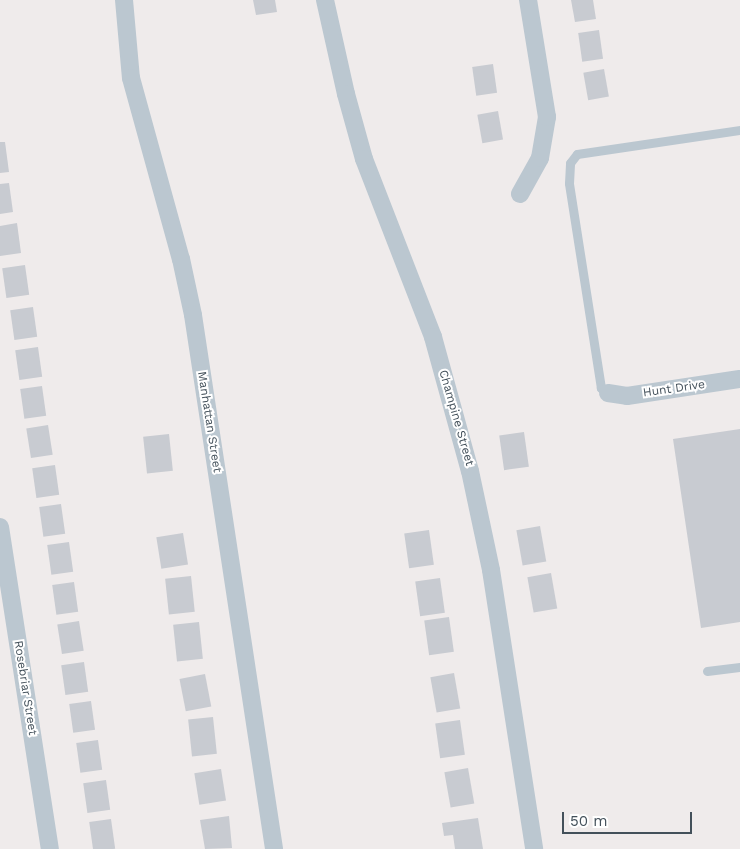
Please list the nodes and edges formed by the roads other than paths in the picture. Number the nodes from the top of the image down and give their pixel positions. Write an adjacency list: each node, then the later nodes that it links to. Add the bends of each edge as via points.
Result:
1 (124, 0): 13 (street, Manhattan Street, via 131,78 181,259 193,315)
2 (325, 0): 14 (street, Champine Street, via 364,159 432,337 470,471 491,570)
3 (528, 0): 5 (street, via 547,117 546,138 540,158)
4 (740, 130): 7 (lane, via 576,154 570,164 569,183 601,388)
5 (520, 194)
6 (740, 379): 7 (street, Hunt Drive, via 627,396)
7 (608, 393)
8 (0, 527): 9 (street, Rosebriar Street)
9 (7, 615): 12 (street, Rosebriar Street)
10 (740, 667): 11 (lane)
11 (707, 671)
12 (50, 849)
13 (274, 849)
14 (534, 849)

